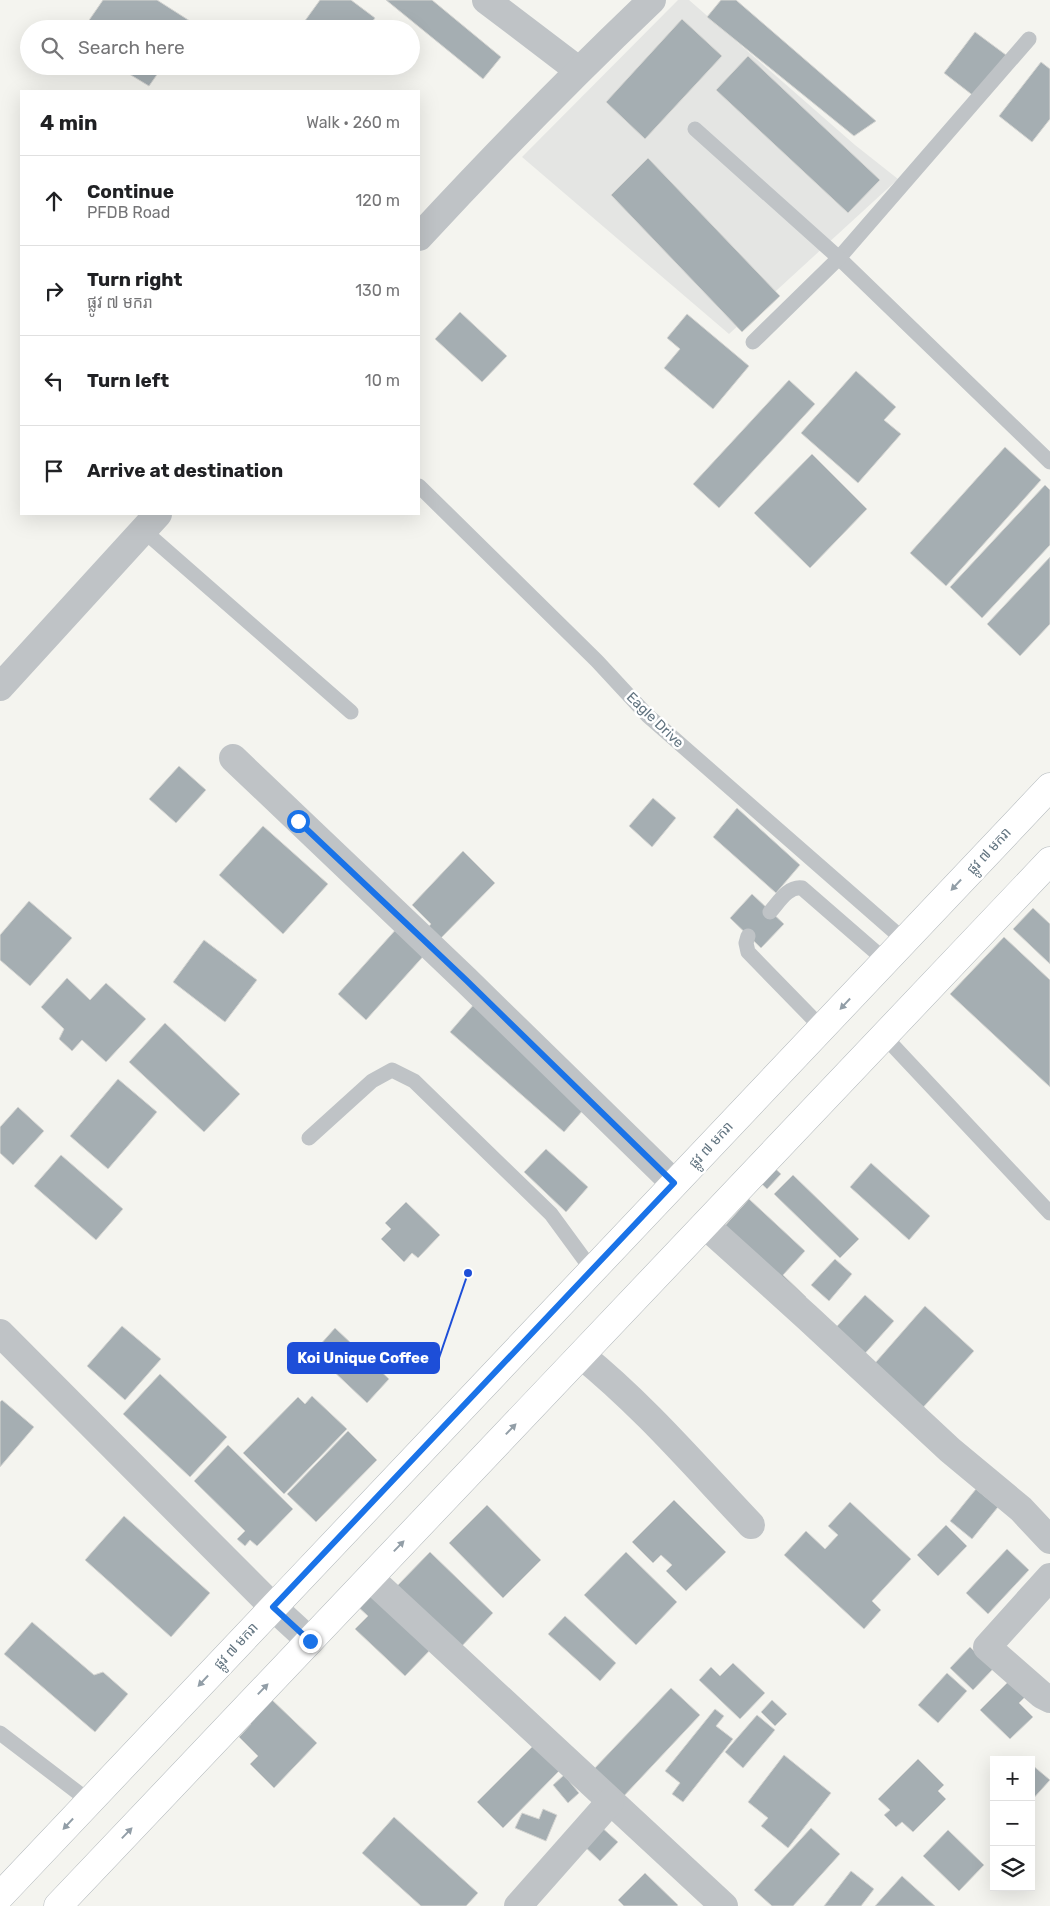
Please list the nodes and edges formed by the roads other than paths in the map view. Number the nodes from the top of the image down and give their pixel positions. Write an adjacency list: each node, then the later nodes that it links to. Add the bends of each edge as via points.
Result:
1 (486, 0): 4 (street)
2 (652, 0): 4 (street)
3 (1029, 40): 7 (lane)
4 (578, 70): 6 (street)
5 (695, 128): 7 (lane)
6 (420, 236)
7 (839, 258): 8 (lane); 9 (lane)
8 (753, 342)
9 (1050, 462)
10 (420, 487): 19 (lane, Eagle Drive, via 597,661 647,715)
11 (150, 522): 12 (street); 13 (lane)
12 (0, 687)
13 (351, 712)
14 (233, 758): 24 (street)
15 (1050, 786): 19 (main road, ផ្លូវ ៧ មករា, one-way to 19)
16 (1050, 861): 22 (main road)
17 (770, 912): 20 (lane, via 790,891 802,888)
18 (748, 936): 21 (lane, via 748,952)
19 (904, 940): 20 (main road, ផ្លូវ ៧ មករា)
20 (886, 960): 21 (main road, ផ្លូវ ៧ មករា, one-way to 21)
21 (822, 1028): 24 (main road, ផ្លូវ ៧ មករា)
22 (884, 1036): 25 (lane); 26 (main road)
23 (309, 1138): 27 (lane, via 372,1081 392,1070 414,1082 551,1214)
24 (674, 1183): 27 (main road, ផ្លូវ ៧ មករា)
25 (1050, 1213)
26 (705, 1225): 29 (main road); 31 (street, via 808,1316 950,1450 1021,1509)
27 (592, 1270): 34 (main road, ផ្លូវ ៧ មករា)
28 (0, 1333): 34 (street)
29 (581, 1355): 30 (street, via 663,1432); 33 (main road, one-way to 29)
30 (751, 1525)
31 (1050, 1540)
32 (1050, 1577): 36 (street, via 987,1647)
33 (370, 1578): 35 (main road); 39 (street)
34 (273, 1607): 35 (street); 38 (main road, ផ្លូវ ៧ មករា, one-way to 38)
35 (310, 1641): 41 (main road, one-way to 35)
36 (1050, 1699)
37 (0, 1733): 38 (lane)
38 (89, 1802): 40 (main road, ផ្លូវ ៧ មករា, one-way to 40)
39 (610, 1802): 42 (street); 43 (street)
40 (0, 1896)
41 (58, 1906)
42 (518, 1906)
43 (724, 1906)

